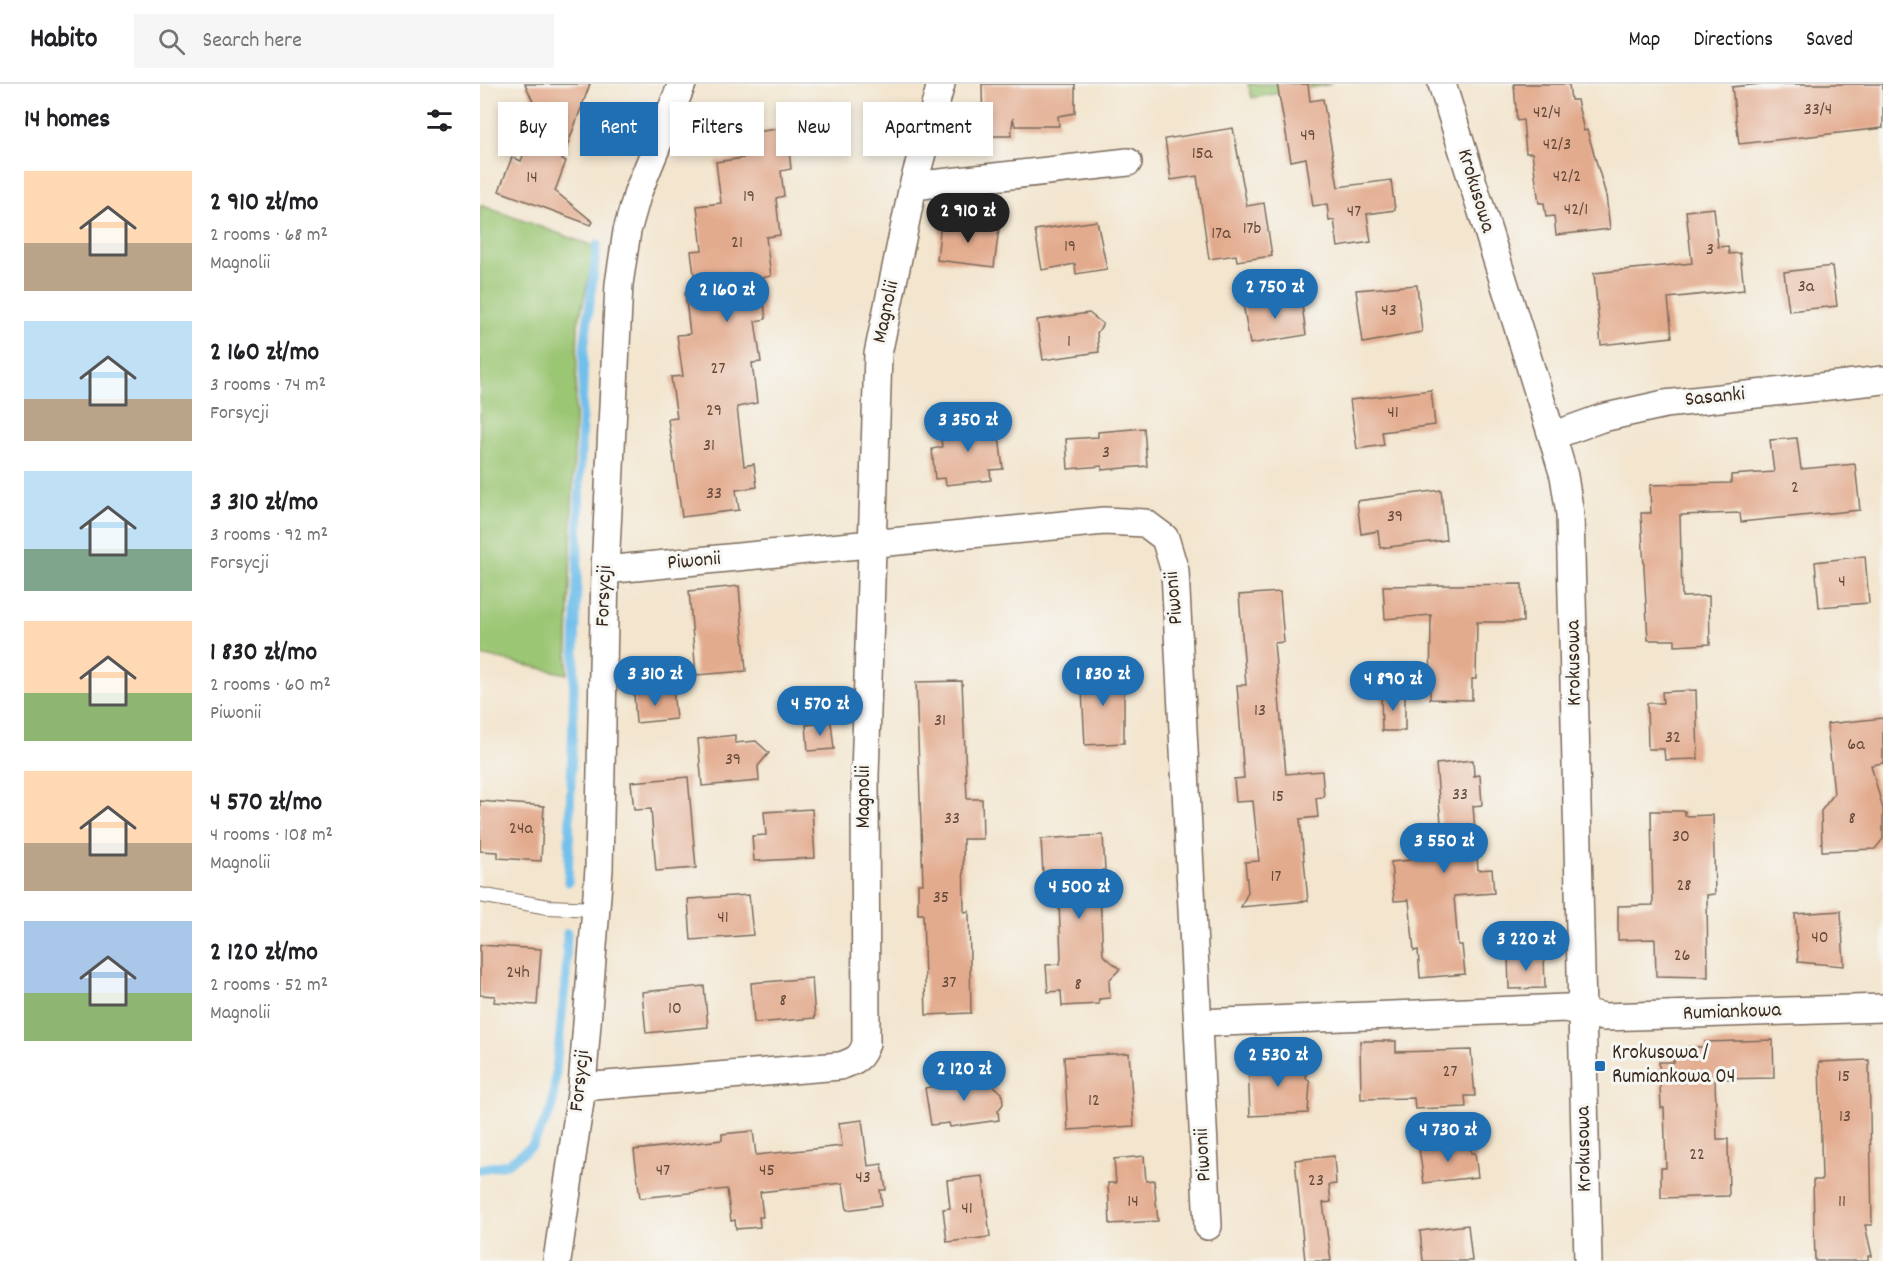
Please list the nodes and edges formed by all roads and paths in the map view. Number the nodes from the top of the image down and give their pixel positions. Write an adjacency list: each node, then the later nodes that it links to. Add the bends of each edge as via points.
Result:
1 (682, 84): 9 (street, Forsycji, via 638,192 619,284)
2 (941, 84): 5 (street, Magnolii)
3 (1442, 84): 7 (street, Krokusowa)
4 (1128, 162): 5 (street)
5 (914, 186): 8 (street, Magnolii, via 878,354)
6 (1883, 380): 7 (street, Sasanki, via 1665,404 1602,418)
7 (1552, 436): 13 (street, Krokusowa, via 1564,476 1573,555)
8 (870, 546): 9 (street, Piwonii); 14 (street, Piwonii, via 1104,521 1145,523 1165,538 1174,571); 15 (street, Magnolii, via 863,1052 855,1061 840,1066)
9 (605, 570): 11 (street, Forsycji)
10 (480, 895): 11 (lane, via 548,907)
11 (596, 909): 15 (street, Forsycji)
12 (1883, 1008): 13 (street, Rumiankowa, via 1604,1017)
13 (1582, 1013): 14 (street, Rumiankowa, via 1565,1008); 18 (street, Krokusowa)
14 (1198, 1023): 16 (street, Piwonii)
15 (582, 1087): 17 (street, Forsycji)
16 (1208, 1226)
17 (557, 1261)
18 (1588, 1261)

